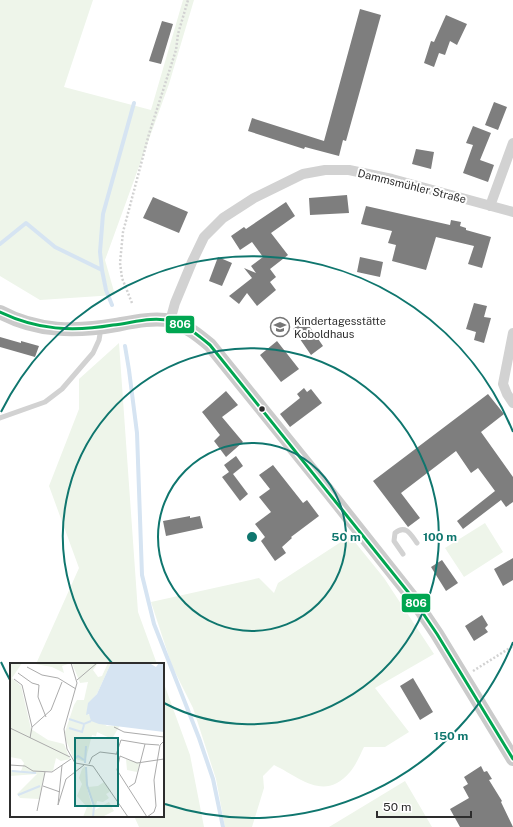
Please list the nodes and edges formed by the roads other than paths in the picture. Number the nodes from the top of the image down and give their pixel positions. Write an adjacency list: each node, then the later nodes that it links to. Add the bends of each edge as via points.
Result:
1 (513, 143): 2 (street)
2 (490, 206): 3 (street, Dammsmühler Straße); 5 (street, Dammsmühler Straße, via 349,170 325,170 303,174 254,198 224,218 204,237 175,303)
3 (513, 212)
4 (0, 312): 6 (main road, via 20,322 47,329)
5 (170, 321): 6 (main road, via 143,320); 12 (main road, via 194,331 210,345 388,565 437,634)
6 (101, 327): 9 (lane, via 93,353 62,389 46,402)
7 (513, 333): 8 (street, via 502,384)
8 (513, 403)
9 (0, 418)
10 (417, 543): 11 (lane, via 404,529 395,533 394,541)
11 (404, 554)
12 (513, 759)

